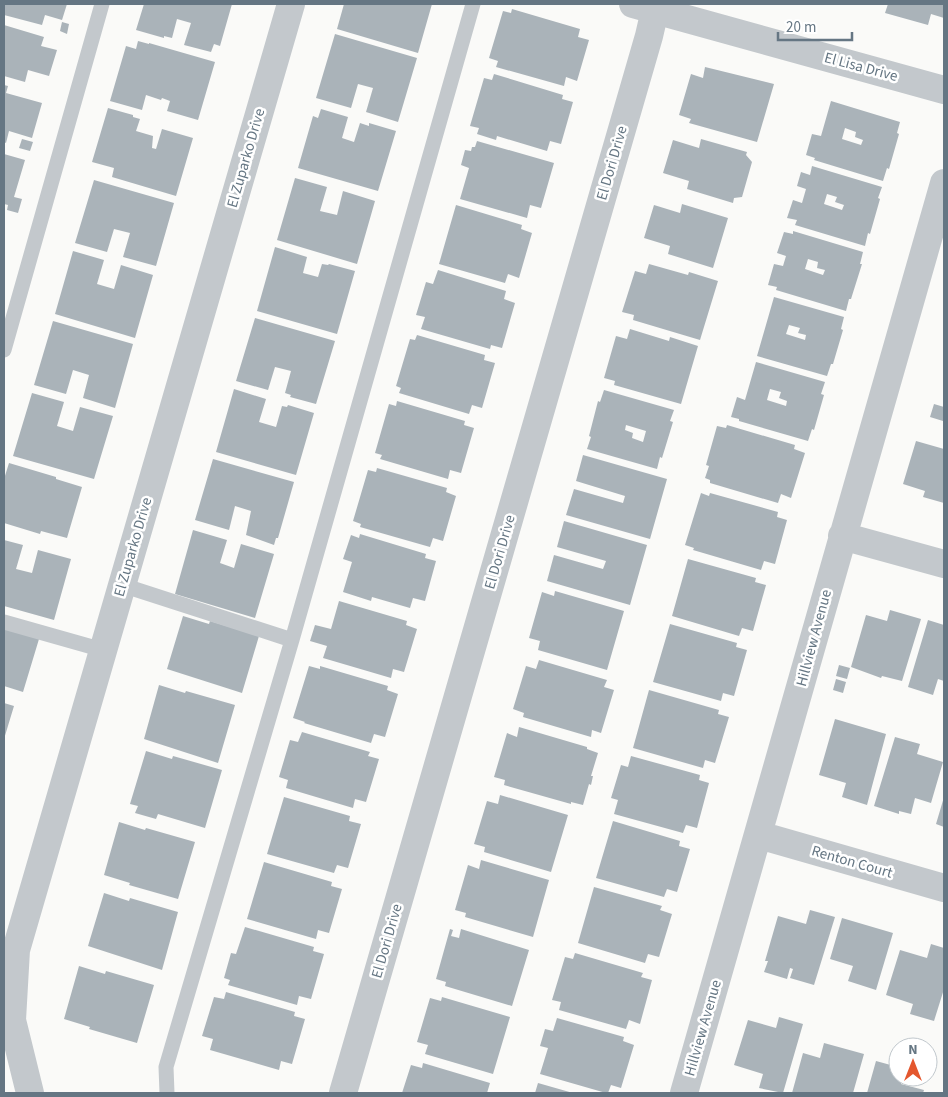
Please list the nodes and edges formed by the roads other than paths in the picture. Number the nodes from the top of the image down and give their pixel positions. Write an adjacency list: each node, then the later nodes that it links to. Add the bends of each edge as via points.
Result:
1 (102, 4): 7 (lane)
2 (291, 4): 10 (street, El Zuparko Drive)
3 (473, 4): 12 (lane)
4 (644, 7): 5 (street, El Lisa Drive); 18 (street, El Dori Drive, via 649,36)
5 (944, 90)
6 (944, 183): 8 (street, Hillview Avenue)
7 (4, 350)
8 (842, 536): 9 (street); 14 (street, Hillview Avenue)
9 (944, 564)
10 (122, 585): 12 (lane); 13 (street, El Zuparko Drive)
11 (4, 622): 13 (lane)
12 (292, 640): 17 (lane, via 166,1067)
13 (103, 650): 16 (street, El Zuparko Drive, via 16,950 12,1020)
14 (760, 835): 15 (street, Renton Court); 19 (street, Hillview Avenue)
15 (944, 888)
16 (30, 1093)
17 (167, 1093)
18 (343, 1093)
19 (684, 1093)

